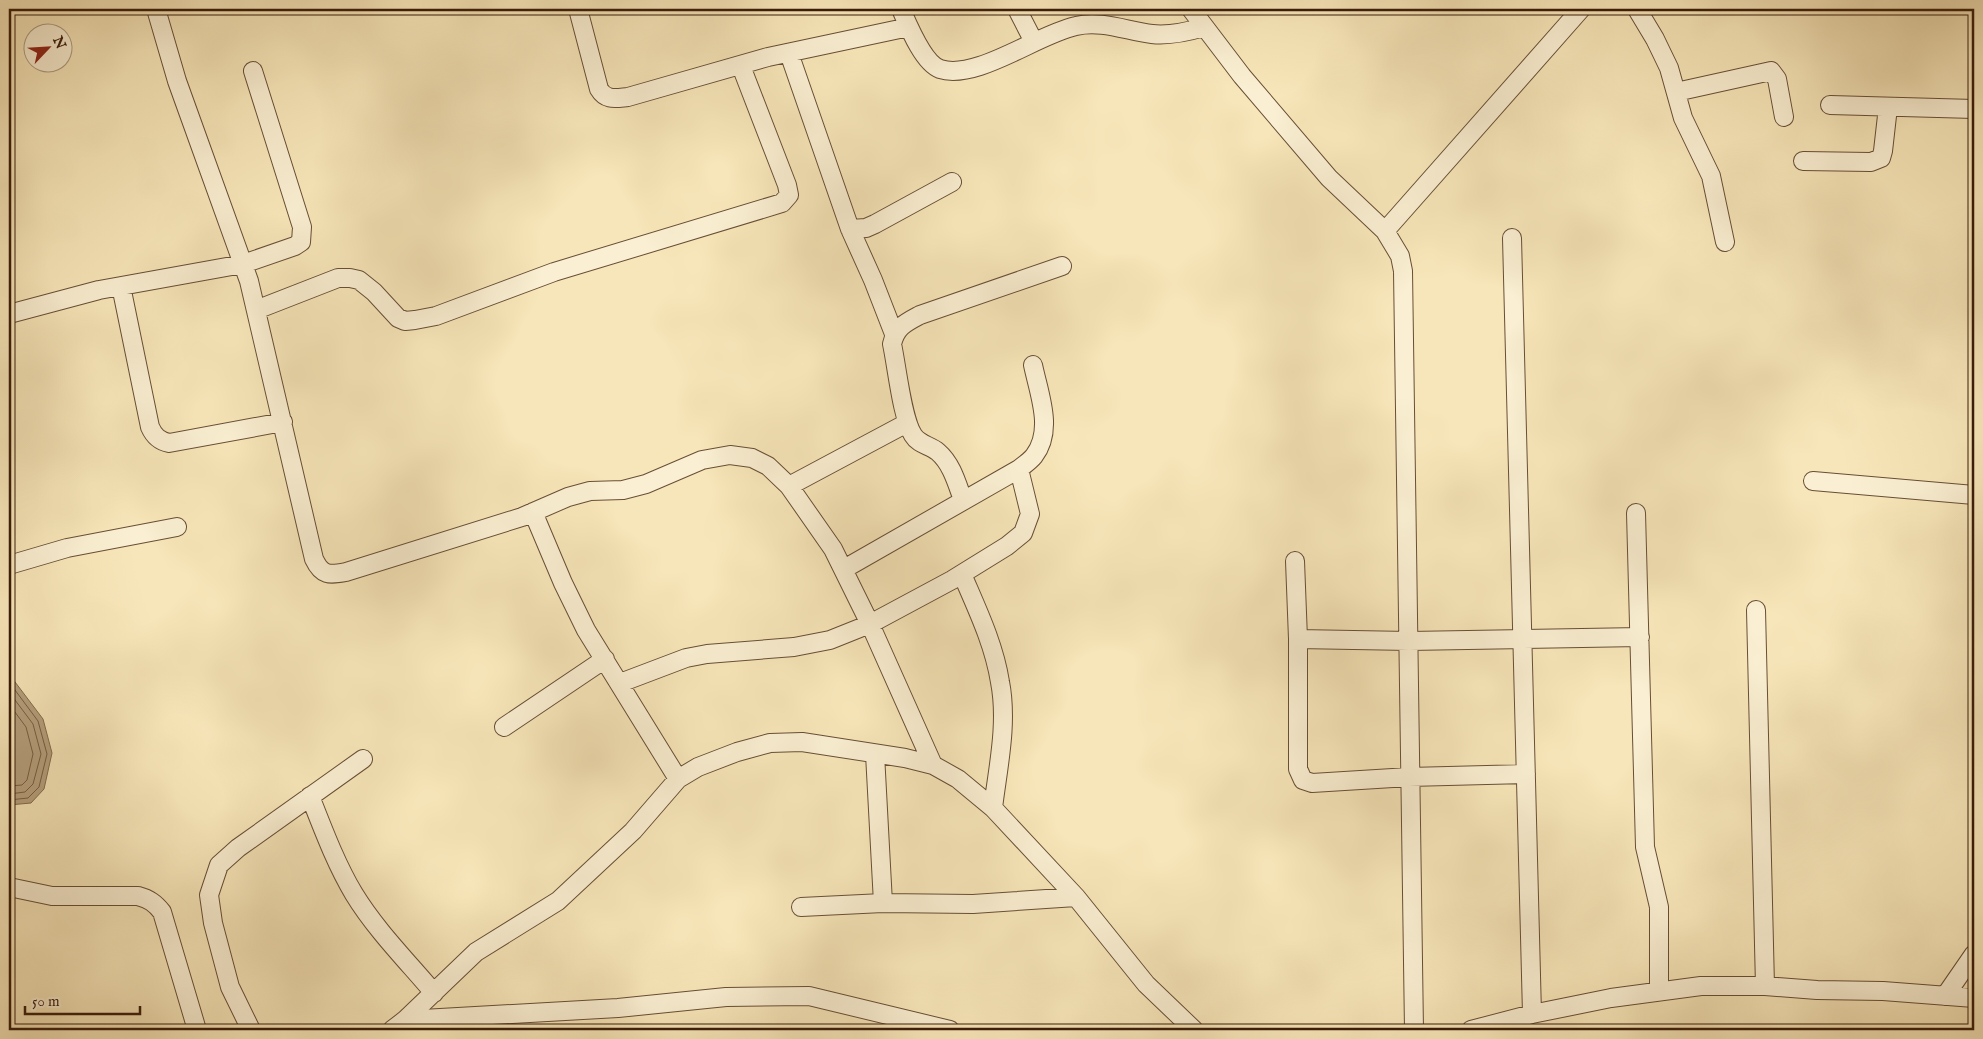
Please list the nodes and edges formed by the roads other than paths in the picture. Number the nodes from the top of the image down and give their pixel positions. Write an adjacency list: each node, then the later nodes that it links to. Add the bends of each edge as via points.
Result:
1 (156, 9): 25 (street, via 177,81)
2 (580, 9): 12 (street, via 599,89 608,98 628,97)
3 (901, 9): 9 (street)
4 (1017, 9): 10 (street)
5 (1191, 9): 8 (street)
6 (1581, 9): 22 (street)
7 (1637, 9): 14 (street, via 1662,53)
8 (1204, 27): 10 (street, via 1183,33 1153,34 1091,24 1060,31); 22 (street, via 1329,178)
9 (910, 28): 10 (street, via 928,61 938,68 956,72 981,66); 11 (street)
10 (1034, 42)
11 (789, 53): 12 (street); 21 (street)
12 (741, 66): 28 (street, via 788,185 789,195 782,203 554,272 436,316 405,321 398,318 374,292 359,280 350,278 338,278)
13 (253, 71): 25 (street, via 303,236 295,246)
14 (1676, 92): 18 (street, via 1770,71 1776,79); 24 (street, via 1683,118 1712,180)
15 (1830, 105): 16 (street)
16 (1888, 107): 17 (street); 19 (street, via 1881,158 1871,162)
17 (1974, 109)
18 (1784, 117)
19 (1803, 161)
20 (952, 182): 21 (street, via 875,224 866,228)
21 (850, 228): 30 (street)
22 (1385, 231): 51 (street, via 1400,256 1404,271)
23 (1512, 238): 50 (street)
24 (1725, 242)
25 (242, 264): 27 (street); 28 (street)
26 (1062, 266): 30 (street, via 920,315 902,325)
27 (121, 286): 29 (street); 32 (street, via 154,436 169,443)
28 (256, 310): 32 (street)
29 (9, 314)
30 (894, 334): 33 (street, via 892,344)
31 (1033, 365): 34 (street, via 1044,419 1043,433 1033,458)
32 (282, 422): 39 (street, via 314,559 324,572 346,572)
33 (907, 423): 36 (street); 38 (street, via 920,444 943,457 952,470)
34 (1019, 469): 38 (street); 45 (street, via 1030,514 1023,533)
35 (1813, 481): 37 (street)
36 (789, 486): 39 (street, via 768,466 752,458 730,455 702,460 646,484 623,490 590,491 568,497); 44 (street)
37 (1974, 495)
38 (963, 500): 44 (street)
39 (533, 512): 52 (street, via 586,630)
40 (1636, 513): 48 (street)
41 (177, 527): 43 (street, via 67,548)
42 (1295, 561): 49 (street)
43 (9, 565)
44 (844, 569): 47 (street)
45 (962, 574): 47 (street); 62 (street, via 991,645 1001,684 1003,726)
46 (1756, 610): 68 (street)
47 (870, 624): 53 (street, via 830,640 794,647 686,658); 57 (street)
48 (1640, 637): 50 (street); 69 (street, via 1646,847 1659,907)
49 (1298, 639): 51 (street); 59 (street, via 1298,769 1303,780 1312,783)
50 (1522, 639): 51 (street); 58 (street)
51 (1408, 641): 59 (street)
52 (605, 659): 53 (street); 54 (street)
53 (620, 683): 60 (street)
54 (504, 726)
55 (875, 754): 57 (street); 60 (street, via 802,742 770,743 698,767); 65 (street)
56 (363, 759): 61 (street)
57 (933, 765): 62 (street, via 958,779)
58 (1526, 774): 59 (street); 73 (street)
59 (1409, 777): 79 (street)
60 (678, 779): 70 (street, via 633,831 558,901 476,952)
61 (310, 796): 70 (street, via 335,858 355,895); 76 (street, via 219,864 209,895 230,987)
62 (993, 808): 64 (street)
63 (9, 887): 75 (street, via 52,896 138,896 156,904 162,912)
64 (1076, 897): 65 (street, via 974,904); 78 (street, via 1146,984)
65 (883, 903): 66 (street)
66 (801, 908)
67 (1974, 954): 71 (street)
68 (1765, 986): 69 (street); 71 (street)
69 (1659, 990): 73 (street)
70 (434, 993): 74 (street)
71 (1945, 996): 72 (street)
72 (1974, 998)
73 (1532, 1014): 80 (street)
74 (398, 1025): 77 (street, via 726,997 809,996)
75 (197, 1030)
76 (251, 1030)
77 (950, 1030)
78 (1194, 1030)
79 (1414, 1030)
80 (1471, 1030)

